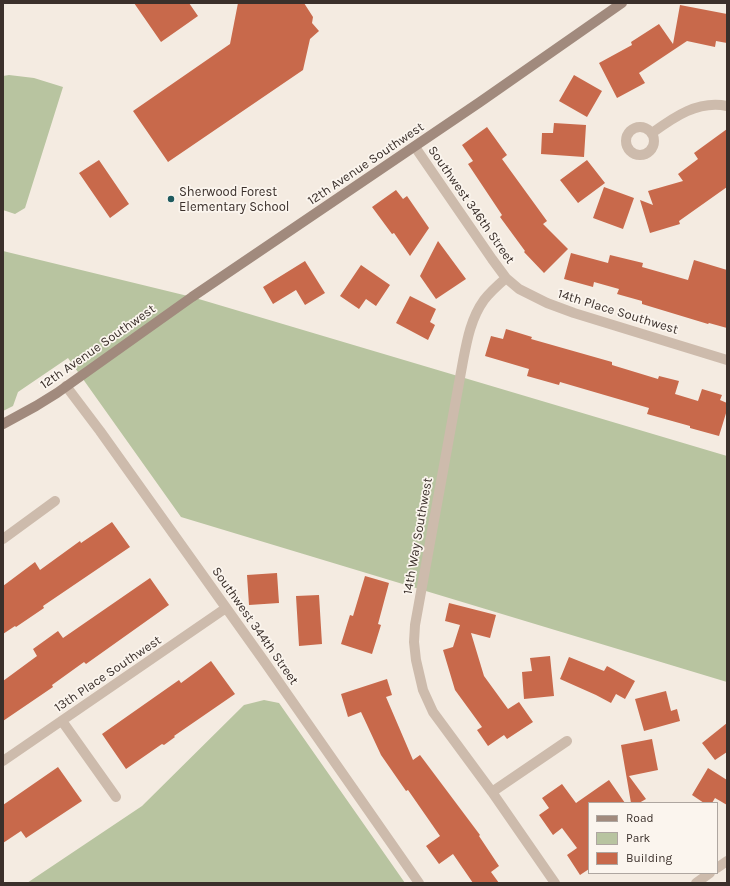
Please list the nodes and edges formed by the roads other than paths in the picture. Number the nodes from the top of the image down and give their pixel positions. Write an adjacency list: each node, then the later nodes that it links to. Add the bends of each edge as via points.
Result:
1 (622, 3): 4 (street, 12th Avenue Southwest)
2 (727, 106): 3 (street, via 699,107 672,118)
3 (652, 133)
4 (415, 147): 5 (street, Southwest 346th Street); 7 (street, 12th Avenue Southwest, via 192,297)
5 (506, 278): 6 (street, 14th Place Southwest, via 519,289 547,304); 15 (street, 14th Way Southwest, via 483,302 468,335 422,583 414,642 423,690 433,712)
6 (727, 360)
7 (66, 386): 8 (street, 12th Avenue Southwest); 11 (street, Southwest 344th Street)
8 (3, 424)
9 (55, 501): 10 (street)
10 (3, 539)
11 (226, 608): 12 (street, 13th Place Southwest); 20 (street, Southwest 344th Street)
12 (62, 721): 14 (street, 13th Place Southwest); 16 (street)
13 (567, 741): 15 (street)
14 (3, 761)
15 (492, 792): 21 (street, 14th Way Southwest)
16 (116, 797)
17 (727, 861): 18 (street)
18 (718, 867)
19 (709, 874): 22 (street)
20 (419, 883)
21 (555, 883)
22 (696, 883)

